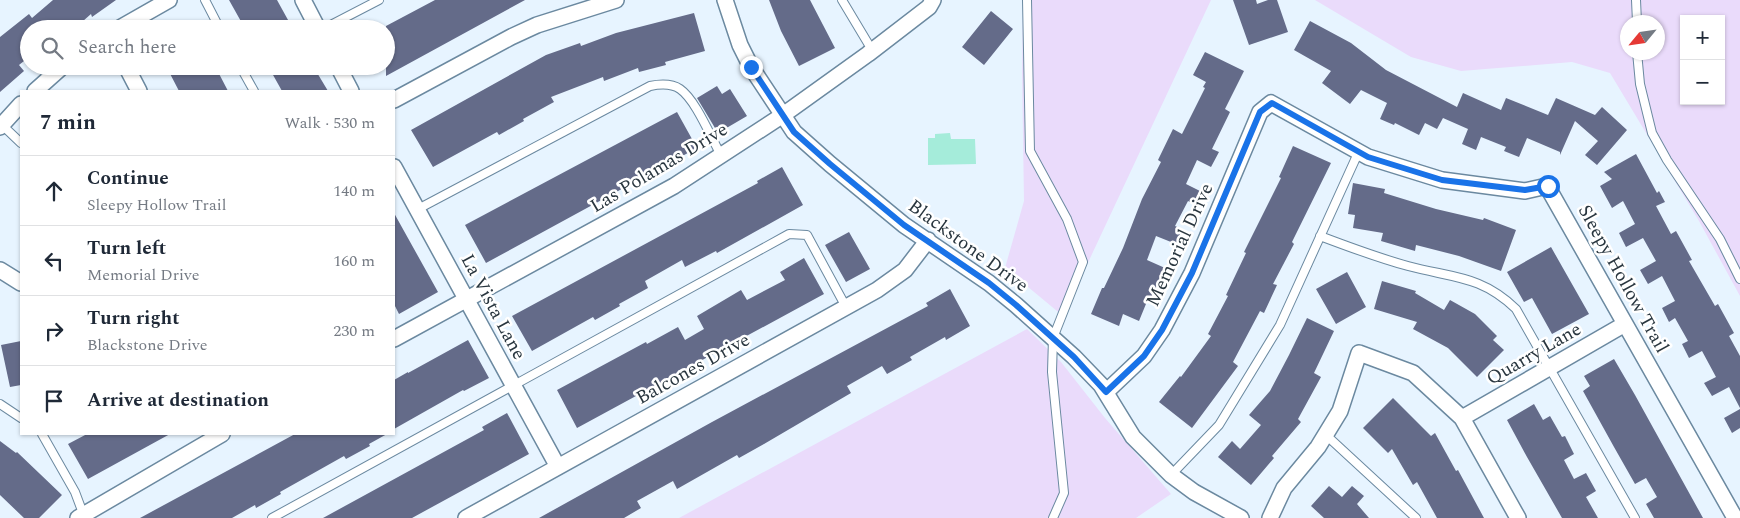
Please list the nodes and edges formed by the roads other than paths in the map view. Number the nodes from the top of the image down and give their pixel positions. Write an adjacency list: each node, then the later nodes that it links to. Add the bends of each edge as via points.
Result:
1 (169, 0): 12 (street)
2 (205, 0): 13 (lane)
3 (303, 0): 14 (street)
4 (379, 0): 15 (lane)
5 (616, 0): 26 (street, via 510,37)
6 (725, 0): 29 (street, Blackstone Drive, via 740,45)
7 (842, 0): 16 (lane)
8 (1027, 0): 45 (lane, via 1030,151 1067,219 1083,262)
9 (1636, 0): 11 (lane)
10 (931, 4): 16 (street, Las Polamas Drive)
11 (1637, 15)
12 (134, 20)
13 (215, 20)
14 (313, 20)
15 (340, 20)
16 (872, 50): 29 (street, Las Polamas Drive)
17 (1638, 60): 39 (lane, via 1652,133 1720,239)
18 (53, 75): 22 (street)
19 (131, 75): 23 (street)
20 (245, 75): 24 (lane)
21 (343, 75): 25 (street)
22 (36, 90)
23 (138, 90)
24 (253, 90)
25 (350, 90)
26 (395, 99)
27 (1272, 103): 32 (street, Sleepy Hollow Trail); 48 (street, Memorial Drive, via 1260,112 1192,273 1162,330 1144,356)
28 (20, 105): 30 (street)
29 (782, 115): 33 (street, Las Polamas Drive); 37 (street, Blackstone Drive, via 794,132 830,164 904,225)
30 (1, 126): 31 (lane)
31 (20, 141)
32 (1359, 151): 36 (lane); 43 (street, Sleepy Hollow Trail, via 1368,157 1442,180 1525,190 1548,186)
33 (721, 155): 35 (lane, via 690,98 679,88 664,83 650,86); 41 (street, Las Polamas Drive, via 674,186)
34 (395, 169): 35 (street, La Vista Lane)
35 (418, 209): 41 (street, La Vista Lane)
36 (1320, 236): 46 (lane, via 1408,266 1476,282 1503,296 1516,309); 56 (lane, via 1280,325 1219,425)
37 (928, 240): 42 (street, Balcones Drive, via 905,270); 45 (street, Blackstone Drive, via 989,283)
38 (0, 270): 40 (street)
39 (1740, 279)
40 (20, 282)
41 (466, 301): 44 (street, Las Polamas Drive); 47 (street, La Vista Lane)
42 (846, 308): 47 (lane, via 807,235 789,234); 55 (street, Balcones Drive)
43 (1625, 324): 46 (street, Quarry Lane); 66 (street, Sleepy Hollow Trail)
44 (395, 338)
45 (1052, 338): 48 (street, Blackstone Drive); 60 (lane, via 1052,372 1064,492)
46 (1549, 368): 51 (street, Quarry Lane); 65 (lane)
47 (512, 385): 55 (street, La Vista Lane); 58 (lane)
48 (1106, 392): 56 (street, Blackstone Drive, via 1133,437)
49 (0, 404): 50 (lane)
50 (20, 417)
51 (1462, 418): 54 (street, via 1413,373 1359,353 1340,411); 64 (street)
52 (43, 435): 57 (lane, via 75,492)
53 (220, 435): 57 (street)
54 (1326, 435): 62 (street, via 1284,488); 63 (lane)
55 (558, 467): 59 (street, Balcones Drive)
56 (1170, 475): 61 (street, Blackstone Drive)
57 (82, 517)
58 (272, 518)
59 (466, 518)
60 (1053, 518)
61 (1241, 518)
62 (1270, 518)
63 (1416, 518)
64 (1518, 518)
65 (1635, 518)
66 (1735, 518)

